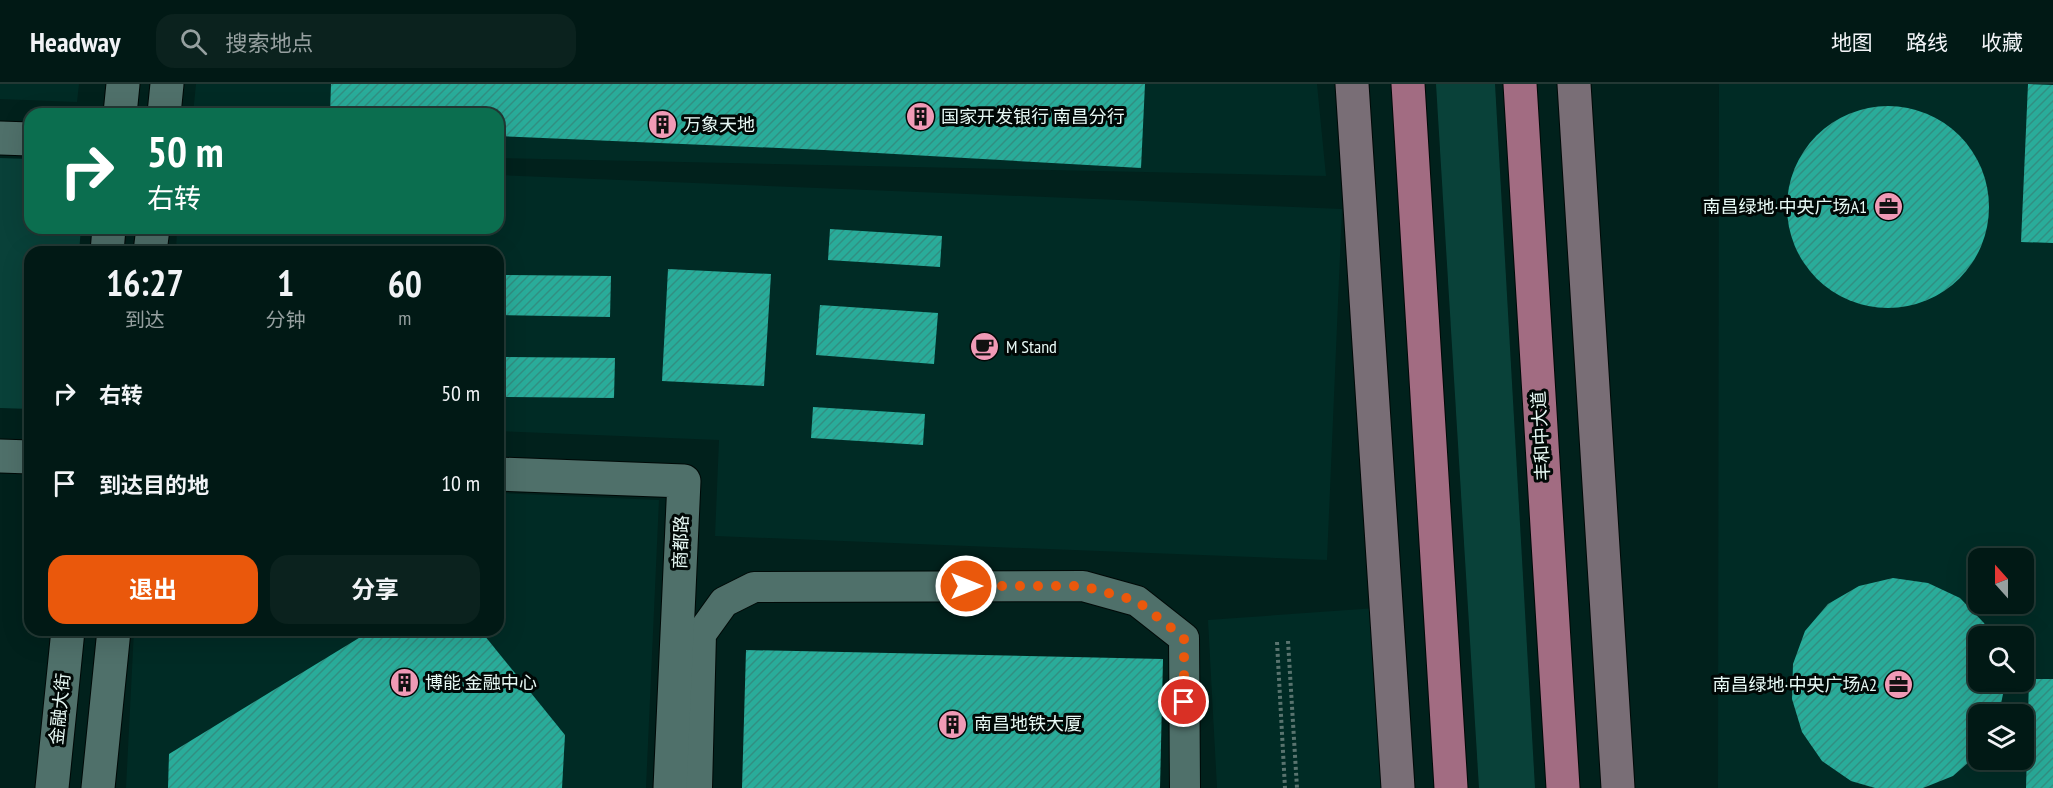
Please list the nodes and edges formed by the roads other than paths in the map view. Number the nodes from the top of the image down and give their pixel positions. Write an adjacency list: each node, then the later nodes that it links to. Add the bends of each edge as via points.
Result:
1 (123, 84): 7 (street)
2 (166, 84): 8 (street)
3 (1352, 84): 21 (main road)
4 (1408, 84): 22 (main road)
5 (1520, 84): 23 (main road, 丰和中大道)
6 (1574, 84): 24 (main road)
7 (121, 108)
8 (164, 108)
9 (0, 138): 10 (street)
10 (24, 139)
11 (0, 456): 12 (street)
12 (24, 457)
13 (504, 474): 18 (street, 商都路, via 684,481)
14 (67, 636): 16 (street, 金融大街)
15 (113, 636): 17 (street)
16 (52, 788)
17 (98, 788)
18 (670, 788)
19 (697, 788): 20 (street, via 701,634 724,602 754,587 1083,586 1137,601 1184,638)
20 (1185, 788)
21 (1398, 788)
22 (1451, 788)
23 (1563, 788)
24 (1618, 788)

